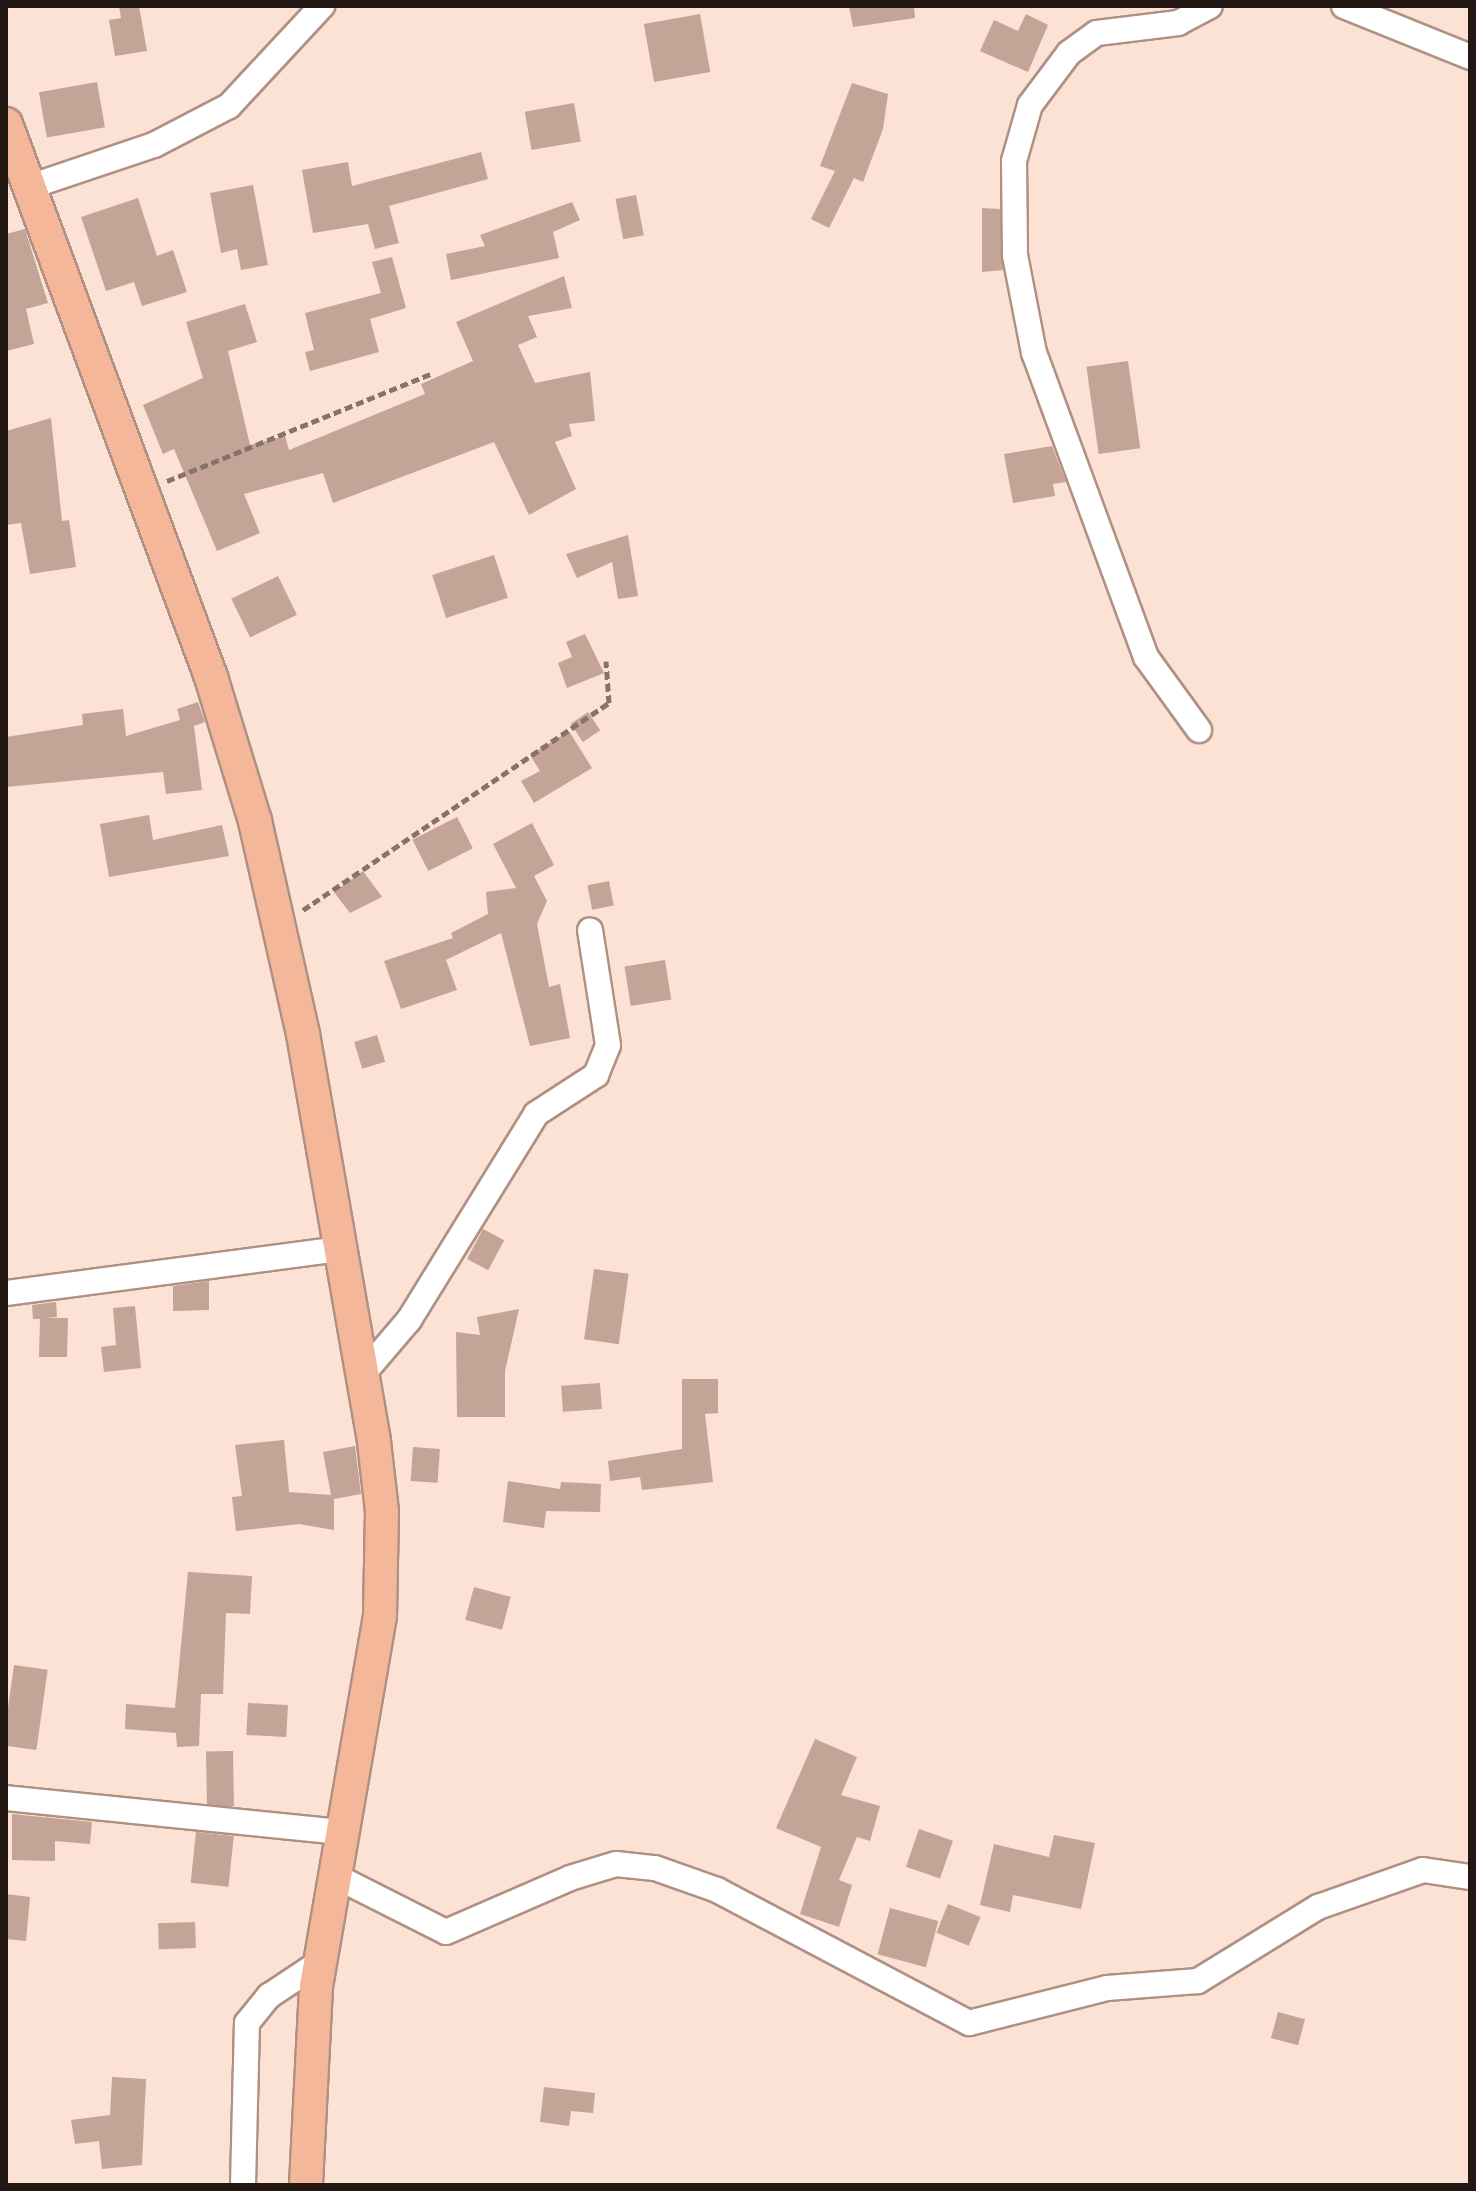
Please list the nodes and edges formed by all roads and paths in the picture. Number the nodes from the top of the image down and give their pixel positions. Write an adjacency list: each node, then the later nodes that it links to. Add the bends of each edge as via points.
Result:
1 (322, 6): 6 (street, via 229,106 154,145)
2 (1210, 6): 10 (street, via 1178,23 1097,33 1069,53 1030,105 1014,161 1015,255 1034,353 1146,657)
3 (1344, 6): 4 (street)
4 (1470, 57)
5 (6, 124): 6 (main road)
6 (20, 185): 8 (main road)
7 (431, 374): 8 (path)
8 (144, 490): 11 (main road, via 211,677)
9 (606, 661): 11 (path, via 609,703)
10 (1199, 730)
11 (278, 926): 13 (main road)
12 (590, 930): 15 (street, via 608,1045 596,1075 536,1114 409,1320)
13 (340, 1249): 14 (street); 15 (main road)
14 (6, 1293)
15 (362, 1375): 17 (main road, via 382,1511 380,1616)
16 (6, 1798): 17 (street)
17 (343, 1832): 18 (main road)
18 (335, 1876): 19 (street, via 446,1932 570,1878 616,1864 655,1868 717,1890 969,2023 1107,1988 1198,1981 1318,1907 1423,1870); 20 (main road)
19 (1470, 1877)
20 (320, 1962): 21 (street, via 269,1996 247,2023); 22 (main road)
21 (243, 2185)
22 (306, 2185)

